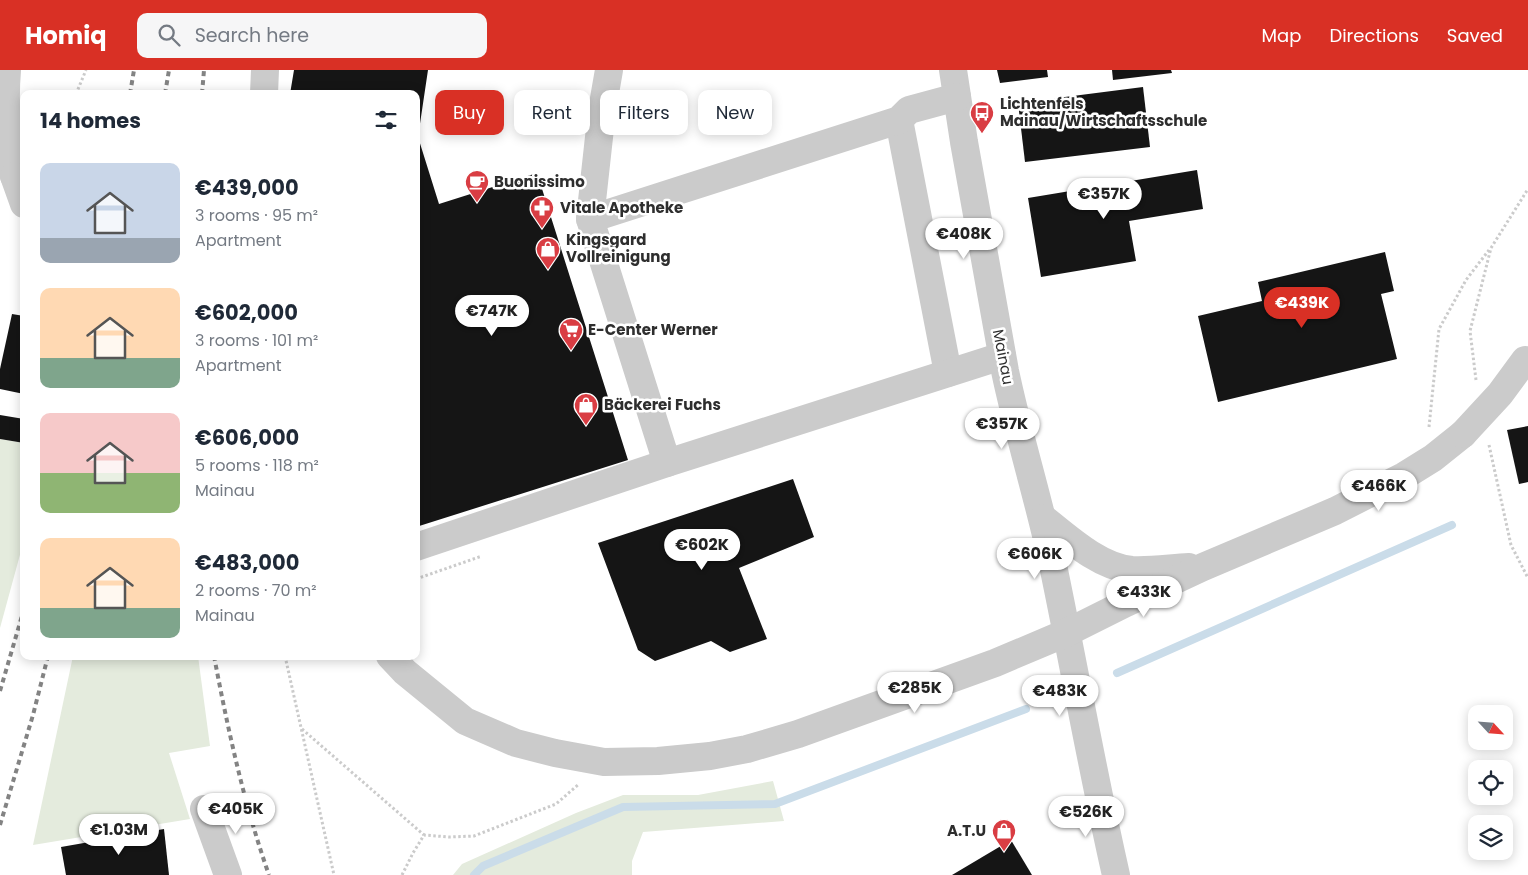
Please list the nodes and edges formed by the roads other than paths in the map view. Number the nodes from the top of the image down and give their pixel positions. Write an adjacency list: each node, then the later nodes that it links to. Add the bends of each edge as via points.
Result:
1 (7, 70): 8 (street, bridge, via 7,140)
2 (265, 70): 5 (street)
3 (609, 70): 9 (street)
4 (954, 70): 6 (street, Mainau)
5 (264, 90)
6 (957, 97): 7 (street, via 910,110); 10 (street, Mainau)
7 (899, 120): 9 (street); 12 (street)
8 (20, 193)
9 (590, 219): 13 (street)
10 (1002, 356): 12 (street); 14 (street, Mainau)
11 (1527, 358): 16 (street, bridge, via 1500,394 1463,434 1433,458 1334,511)
12 (948, 373): 13 (street)
13 (667, 463): 15 (street)
14 (1043, 518): 16 (street, via 1083,550 1130,570); 17 (street, Mainau)
15 (420, 546)
16 (1203, 567): 17 (street)
17 (1066, 633): 18 (street, via 995,663 798,734 710,756 658,761 604,762 516,742 465,721); 21 (street, Mainau)
18 (394, 660)
19 (204, 809): 20 (street)
20 (228, 875)
21 (1116, 875)

